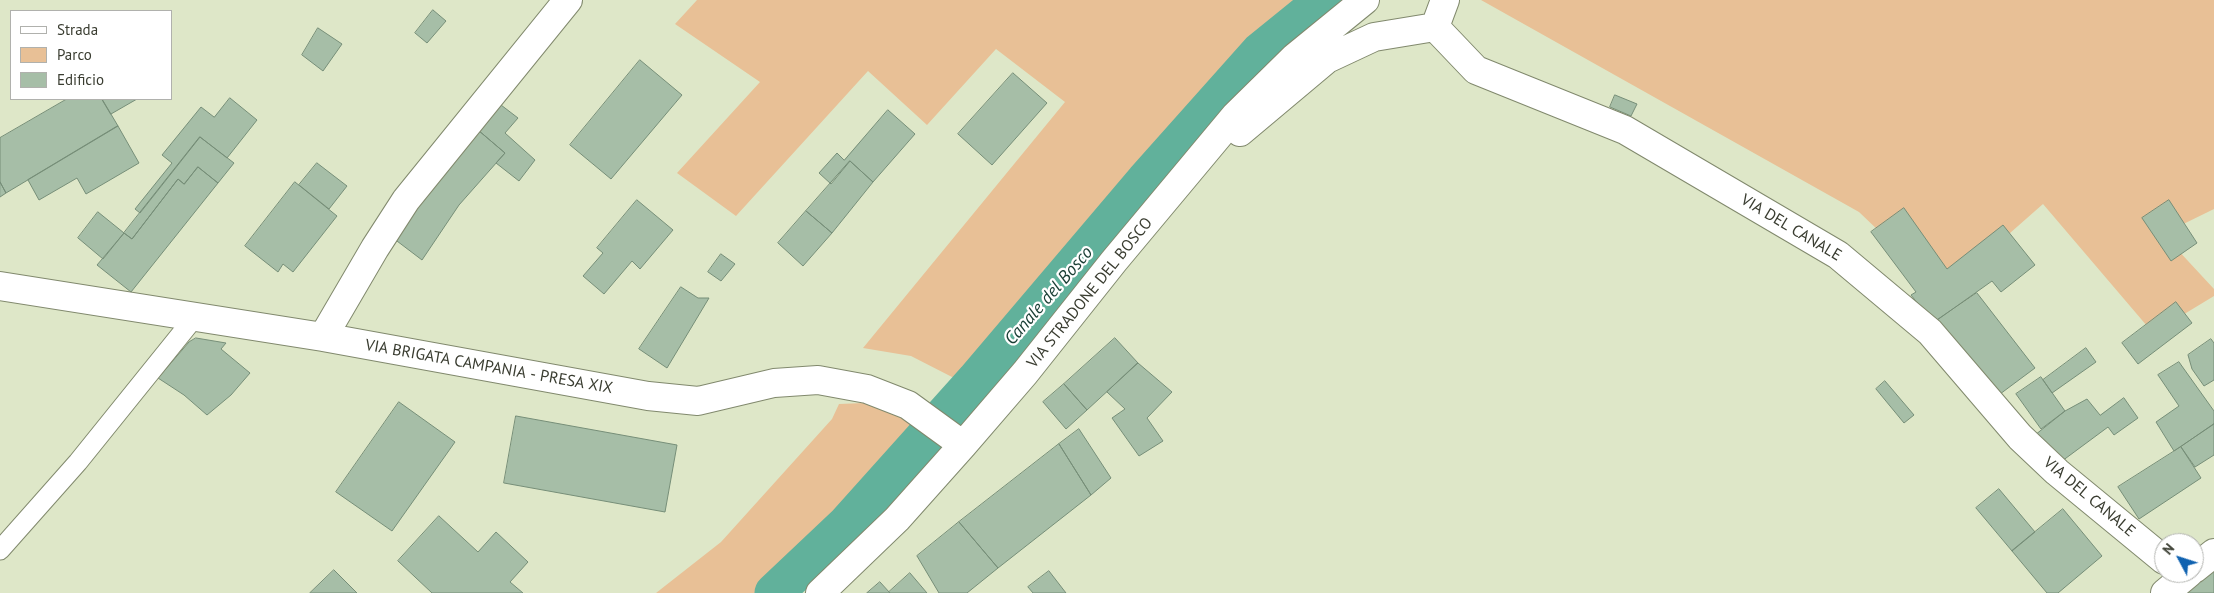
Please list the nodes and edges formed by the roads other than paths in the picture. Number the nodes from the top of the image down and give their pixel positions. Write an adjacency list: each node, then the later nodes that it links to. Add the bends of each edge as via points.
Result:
1 (568, 0): 8 (street, via 406,200)
2 (1365, 0): 5 (street, VIA STRADONE DEL BOSCO, via 1263,87)
3 (1445, 0): 4 (street)
4 (1436, 27): 5 (street, via 1374,37 1327,60); 11 (street, VIA DEL CANALE, via 1476,70 1625,130 1838,255 1930,332 2020,437 2057,472)
5 (1190, 171): 9 (street, VIA STRADONE DEL BOSCO)
6 (0, 286): 7 (street, VIA BRIGATA CAMPANIA - PRESA XIX)
7 (194, 318): 8 (street, VIA BRIGATA CAMPANIA - PRESA XIX); 10 (lane, via 78,462)
8 (323, 337): 9 (street, VIA BRIGATA CAMPANIA - PRESA XIX, via 648,396 698,401 774,383 818,380 867,389 908,405)
9 (963, 445): 14 (street, VIA STRADONE DEL BOSCO, via 897,519)
10 (0, 550)
11 (2154, 552)
12 (2214, 553): 13 (street)
13 (2204, 561)
14 (820, 593)

